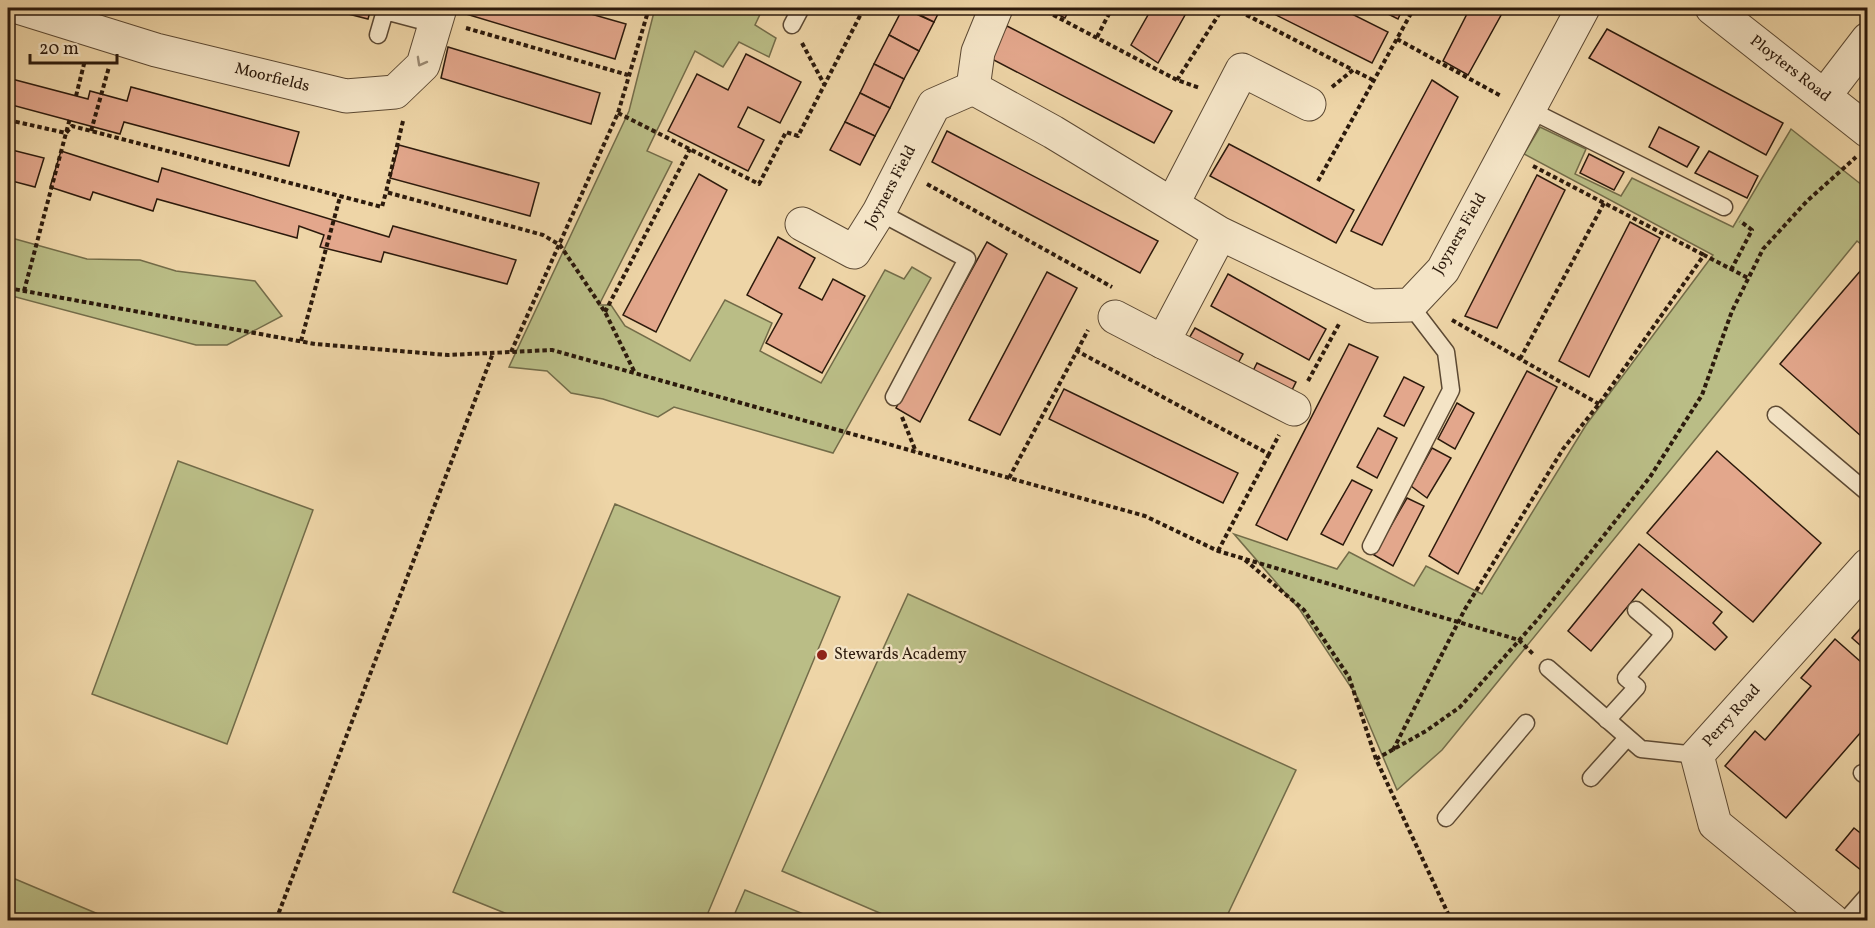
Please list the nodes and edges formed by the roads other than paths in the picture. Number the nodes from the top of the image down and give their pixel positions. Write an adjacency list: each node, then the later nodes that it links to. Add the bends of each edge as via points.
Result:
1 (21, 8): 8 (street, Moorfields)
2 (801, 8): 7 (lane)
3 (996, 8): 11 (street, via 978,52)
4 (1583, 8): 14 (street, Joyners Field)
5 (1712, 8): 12 (street, Ployters Road)
6 (437, 17): 8 (street, Moorfields, one-way to 8, via 423,64 395,92 346,96); 9 (lane, via 385,11)
7 (792, 26)
8 (83, 29)
9 (378, 35)
10 (1868, 39): 12 (street)
11 (973, 88): 16 (street); 18 (street, Joyners Field, via 934,105)
12 (1825, 95): 15 (street, Ployters Road)
13 (1309, 104): 16 (street, via 1242,70)
14 (1528, 110): 17 (lane); 21 (street, Joyners Field, via 1443,270)
15 (1863, 143)
16 (1173, 203): 20 (street)
17 (1724, 207)
18 (879, 212): 19 (street, Joyners Field, via 854,252); 24 (lane, via 967,259)
19 (801, 224)
20 (1220, 234): 21 (street, via 1371,306); 23 (street)
21 (1412, 302): 28 (lane, via 1446,352 1451,390)
22 (1119, 305): 23 (street)
23 (1163, 342): 25 (street)
24 (894, 397)
25 (1294, 410)
26 (1776, 414): 27 (lane)
27 (1868, 493)
28 (1371, 546)
29 (1868, 565): 35 (street, Perry Road)
30 (1636, 610): 32 (lane, via 1664,634 1626,678 1637,687)
31 (1548, 668): 32 (lane)
32 (1607, 720): 34 (lane)
33 (1526, 723): 37 (lane)
34 (1628, 738): 35 (lane, via 1641,749); 36 (lane)
35 (1697, 755): 39 (street, Perry Road, via 1715,824)
36 (1591, 778)
37 (1446, 818)
38 (1868, 895): 40 (lane)
39 (1832, 921)
40 (1846, 921)

